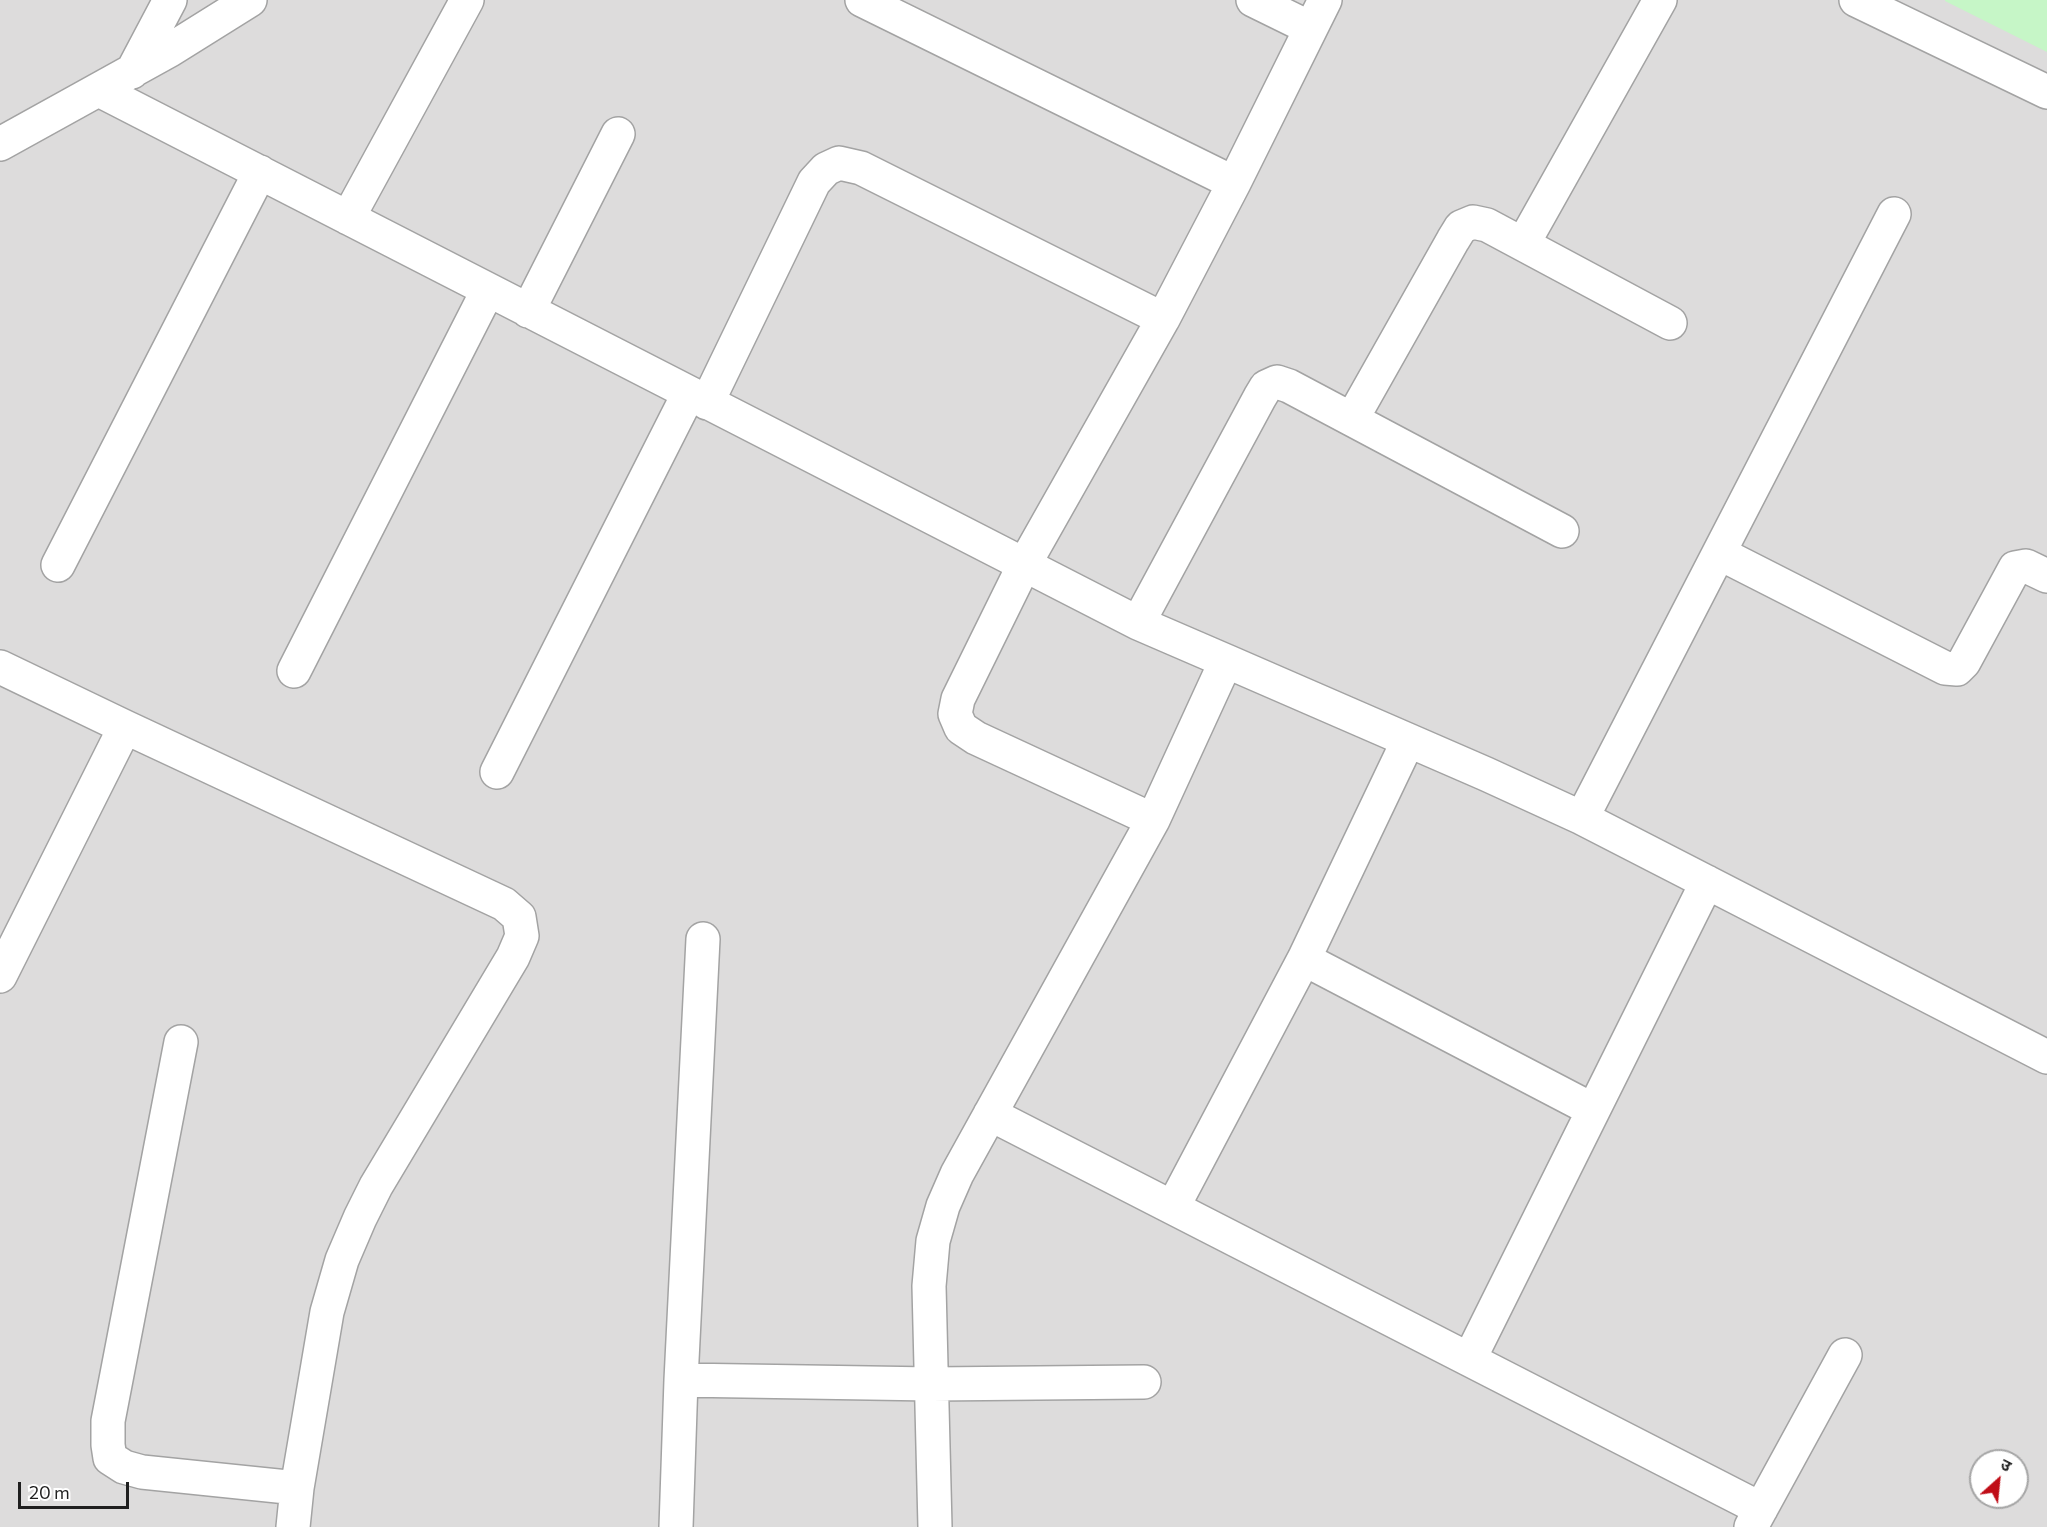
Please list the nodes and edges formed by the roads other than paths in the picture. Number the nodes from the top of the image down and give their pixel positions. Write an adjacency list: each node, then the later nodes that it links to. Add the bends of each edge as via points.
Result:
1 (170, 0): 9 (street)
2 (250, 0): 9 (street)
3 (467, 0): 17 (street)
4 (862, 0): 15 (street)
5 (1253, 0): 8 (street)
6 (1660, 0): 18 (street)
7 (1856, 0): 11 (street)
8 (1317, 14): 15 (street)
9 (132, 72): 10 (street)
10 (99, 90): 13 (street); 14 (street)
11 (2047, 93)
12 (618, 134): 20 (street)
13 (0, 144)
14 (260, 172): 17 (street); 27 (street)
15 (1234, 183): 21 (street)
16 (1894, 214): 26 (street)
17 (348, 218): 19 (street)
18 (1523, 244): 22 (street); 24 (street, via 1473,222 1461,227)
19 (488, 290): 20 (street); 33 (street)
20 (528, 310): 23 (street)
21 (1162, 319): 23 (street, via 861,168 839,163 826,169 814,182); 28 (street)
22 (1670, 322)
23 (698, 398): 28 (street); 36 (street)
24 (1352, 419): 25 (street); 30 (street, via 1289,386 1277,382 1266,387)
25 (1562, 531)
26 (1719, 553): 29 (street, via 1945,668 1958,669 2015,568 2026,566); 37 (street)
27 (58, 565)
28 (1024, 565): 30 (street); 38 (street, via 958,699 955,714 961,728)
29 (2047, 576)
30 (1138, 624): 31 (street)
31 (1226, 661): 35 (street); 38 (street)
32 (0, 667): 34 (street)
33 (294, 671)
34 (125, 727): 42 (street); 53 (street, via 504,904 519,917 522,936 513,957 376,1186 342,1260 327,1312)
35 (1408, 741): 37 (street); 41 (street)
36 (496, 772)
37 (1582, 818): 39 (street)
38 (1154, 820): 46 (street)
39 (1707, 882): 44 (street); 45 (street)
40 (703, 939): 50 (street)
41 (1304, 959): 45 (street); 47 (street)
42 (0, 976)
43 (181, 1042): 53 (street, via 108,1421 110,1458 142,1472)
44 (2047, 1057)
45 (1593, 1110): 49 (street)
46 (990, 1114): 47 (street); 52 (street, via 957,1174 933,1241 929,1286)
47 (1173, 1207): 49 (street)
48 (1845, 1355): 54 (street)
49 (1470, 1358): 54 (street)
50 (681, 1380): 52 (street); 56 (street)
51 (1144, 1382): 52 (street)
52 (932, 1384): 57 (street)
53 (297, 1488): 55 (street)
54 (1756, 1518)
55 (293, 1527)
56 (676, 1527)
57 (935, 1527)

